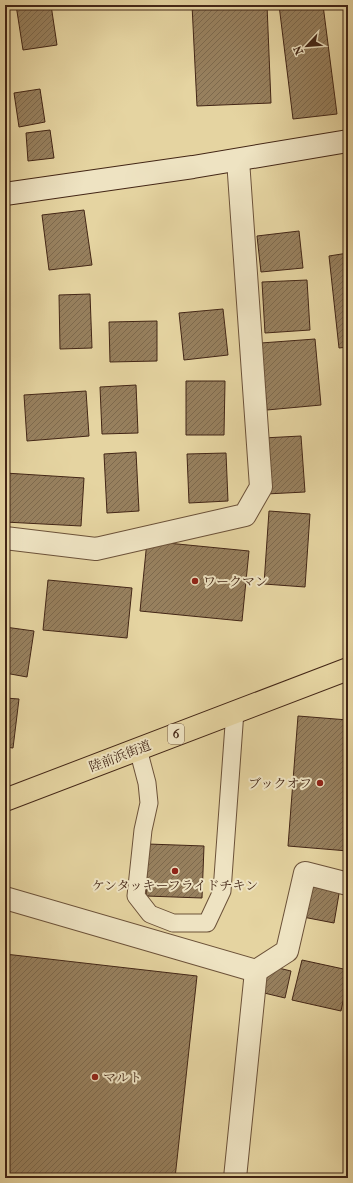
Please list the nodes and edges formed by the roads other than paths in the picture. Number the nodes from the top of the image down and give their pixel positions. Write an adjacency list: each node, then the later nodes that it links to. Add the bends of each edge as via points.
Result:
1 (348, 141): 2 (street)
2 (238, 160): 3 (street); 4 (street, via 261,487 245,515 96,549)
3 (5, 194)
4 (5, 538)
5 (348, 669): 6 (highway, 陸前浜街道 / 6)
6 (235, 711): 7 (highway, 陸前浜街道 / 6); 7 (lane, via 222,891 207,923 173,923 150,914 136,896 143,830 149,803 147,783)
7 (138, 749): 8 (highway, 陸前浜街道 / 6)
8 (5, 800)
9 (348, 884): 11 (street, via 304,873 287,951)
10 (5, 898): 11 (street)
11 (256, 971): 12 (street)
12 (235, 1178)

